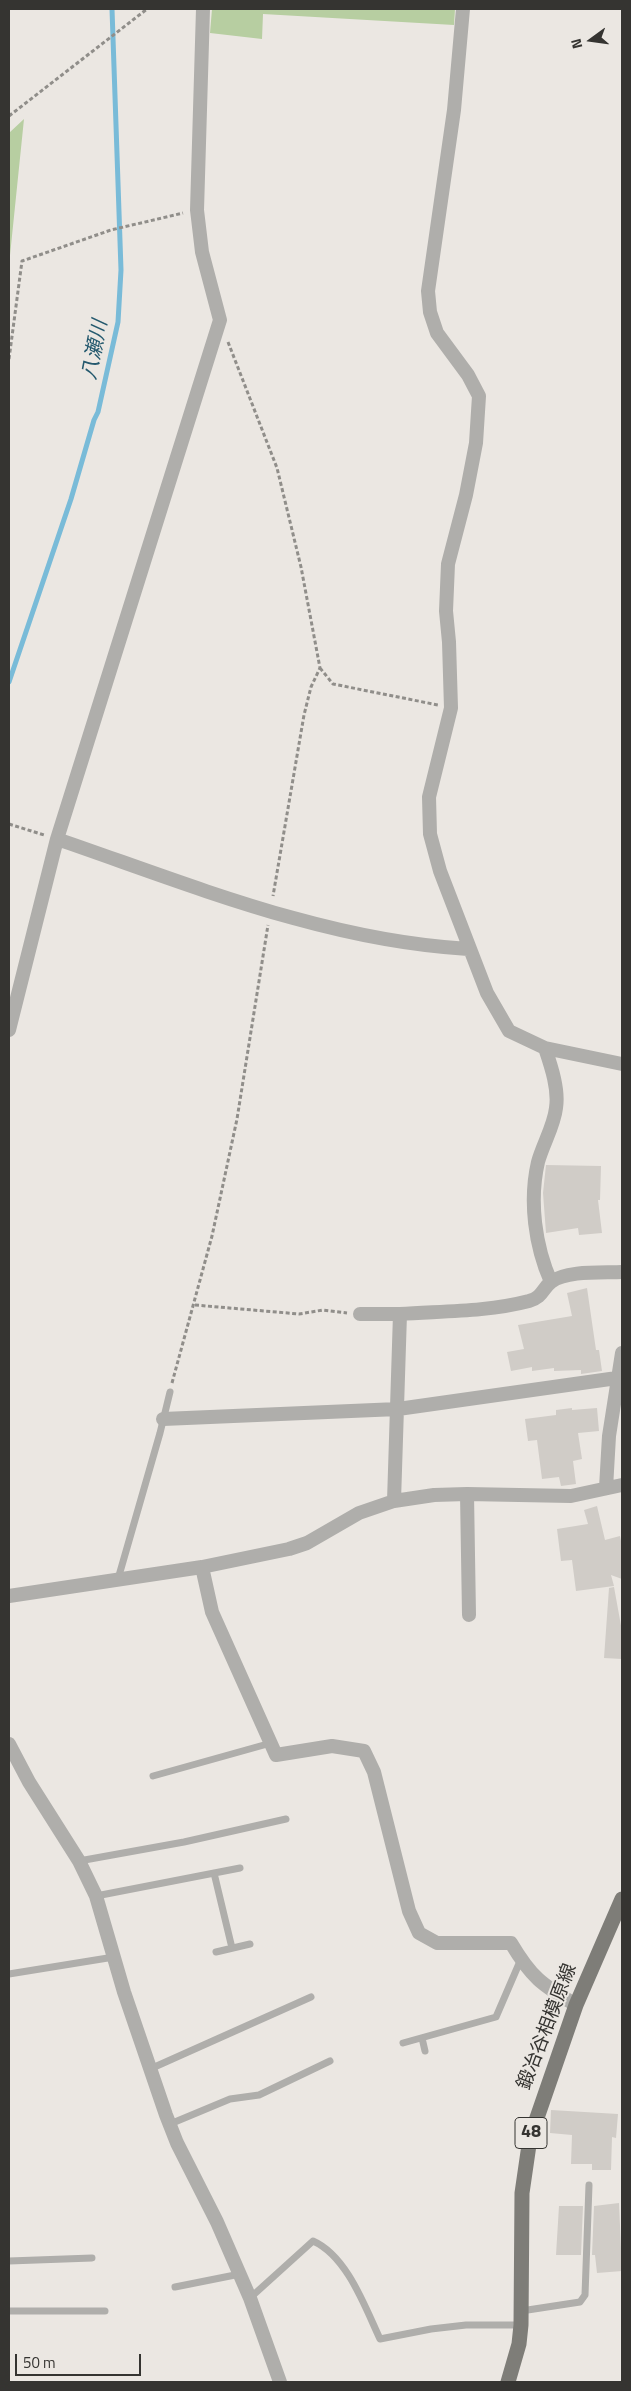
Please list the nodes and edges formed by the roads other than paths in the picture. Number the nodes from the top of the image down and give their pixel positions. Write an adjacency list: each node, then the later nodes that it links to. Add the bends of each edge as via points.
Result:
1 (203, 9): 3 (street, via 197,210 202,252 220,320)
2 (463, 9): 4 (street, via 454,110 428,292 437,334 468,375 479,396 476,443 448,564 446,611 451,708 429,797 430,834)
3 (58, 839): 4 (street, via 270,912 361,936); 5 (street)
4 (468, 949): 6 (street, via 509,1031)
5 (9, 1030)
6 (545, 1048): 7 (street); 9 (street, via 556,1110 538,1163 534,1194 537,1236)
7 (622, 1064)
8 (622, 1272): 9 (street, via 574,1274)
9 (551, 1282): 11 (street, via 542,1294 520,1304)
10 (360, 1314): 11 (street)
11 (400, 1314): 15 (street)
12 (622, 1353): 13 (street)
13 (618, 1378): 15 (street); 18 (street, via 609,1436)
14 (170, 1392): 16 (lane)
15 (398, 1409): 16 (street); 20 (street)
16 (163, 1419): 22 (lane)
17 (622, 1485): 18 (street)
18 (606, 1488): 19 (street, via 571,1496)
19 (466, 1494): 20 (street); 24 (street)
20 (394, 1501): 21 (street, via 347,1518 307,1543)
21 (202, 1567): 22 (street); 25 (street, via 212,1612)
22 (118, 1580): 23 (street)
23 (9, 1596)
24 (468, 1615)
25 (271, 1743): 27 (lane); 38 (street, via 276,1755 332,1746 364,1751 374,1772 409,1911 419,1933 437,1943 511,1943)
26 (9, 1744): 29 (street)
27 (153, 1776)
28 (286, 1819): 29 (lane)
29 (79, 1861): 32 (street)
30 (240, 1868): 31 (lane)
31 (214, 1873): 32 (lane); 35 (lane)
32 (96, 1896): 37 (street)
33 (622, 1899): 41 (main road, 鍛冶谷相模原線 / 48)
34 (250, 1944): 35 (lane)
35 (232, 1948): 36 (lane)
36 (216, 1952)
37 (114, 1957): 39 (lane); 46 (street)
38 (520, 1959): 41 (street, via 526,1969 548,1988); 42 (lane, via 496,2017)
39 (9, 1974)
40 (312, 1997): 46 (lane)
41 (576, 2005): 56 (main road, 鍛冶谷相模原線 / 48, via 534,2122 527,2152 522,2193)
42 (422, 2038): 43 (lane); 44 (lane)
43 (403, 2043)
44 (425, 2051)
45 (330, 2061): 47 (lane, via 259,2095 230,2099)
46 (150, 2070): 47 (street)
47 (170, 2124): 51 (street)
48 (589, 2185): 56 (lane, via 585,2295 580,2302)
49 (92, 2258): 50 (lane)
50 (9, 2261)
51 (240, 2274): 52 (lane); 53 (street)
52 (175, 2287)
53 (250, 2298): 56 (lane, via 314,2241 326,2246 356,2286 380,2339); 57 (street)
54 (9, 2311): 55 (lane)
55 (105, 2311)
56 (521, 2318): 58 (main road, 鍛冶谷相模原線 / 48, via 519,2344)
57 (280, 2382)
58 (508, 2382)

